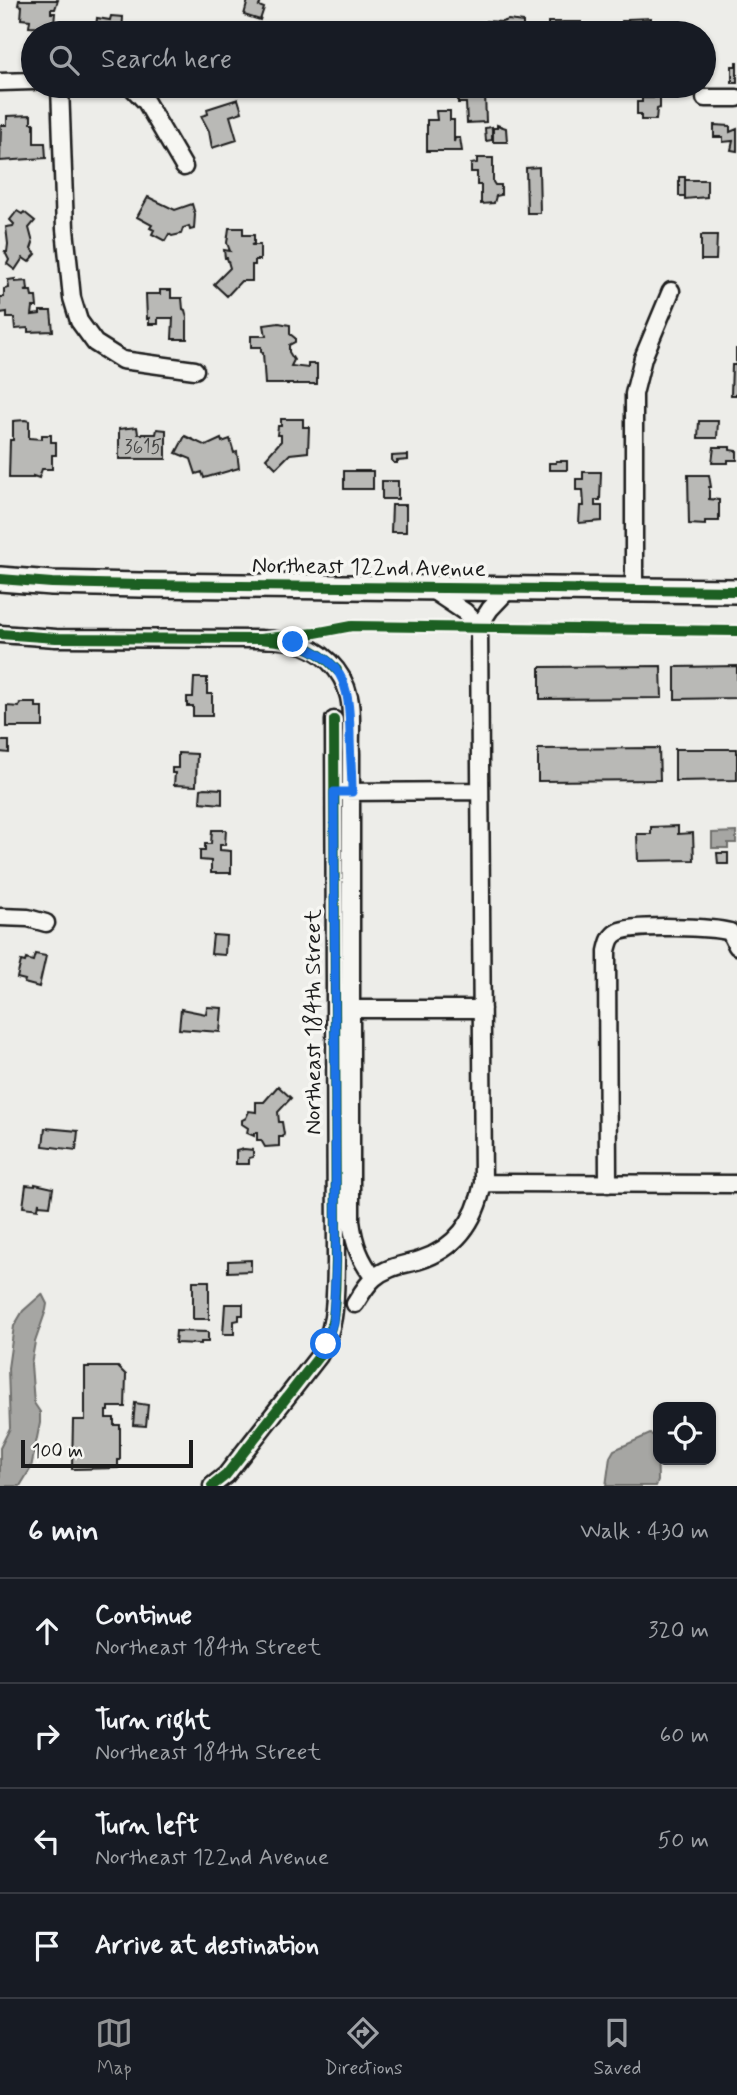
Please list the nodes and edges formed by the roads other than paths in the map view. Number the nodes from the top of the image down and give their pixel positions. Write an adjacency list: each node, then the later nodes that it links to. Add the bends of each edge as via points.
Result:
1 (21, 81): 2 (street)
2 (0, 82)
3 (60, 98): 9 (street, via 69,272 79,321 103,349 122,360)
4 (142, 98): 7 (street)
5 (705, 98): 6 (street)
6 (737, 98)
7 (184, 167)
8 (671, 291): 13 (street, via 643,358 634,394)
9 (195, 370)
10 (0, 579): 11 (highway, Northeast 122nd Avenue)
11 (429, 588): 12 (highway, Northeast 122nd Avenue); 15 (street)
12 (510, 589): 13 (highway, Northeast 122nd Avenue); 15 (street)
13 (634, 589): 14 (highway, Northeast 122nd Avenue)
14 (737, 591)
15 (479, 626): 18 (street)
16 (0, 634): 20 (street, Northeast 184th Street, via 293,642 325,657 345,684)
17 (334, 720): 19 (street, Northeast 184th Street)
18 (480, 791): 20 (street); 25 (street)
19 (334, 792): 20 (street); 31 (street, Northeast 184th Street, via 333,1322 319,1356 226,1475)
20 (352, 792): 24 (street, Northeast 184th Street)
21 (0, 916): 22 (street)
22 (46, 923)
23 (733, 939): 27 (street, via 711,928 629,928 609,941)
24 (351, 1009): 25 (street); 29 (street, Northeast 184th Street, via 351,1221 362,1263)
25 (482, 1009): 26 (street)
26 (483, 1183): 27 (street); 29 (street, via 475,1213 458,1237 433,1255)
27 (608, 1184): 28 (street)
28 (737, 1185)
29 (374, 1278): 30 (street)
30 (355, 1304)
31 (212, 1486)

